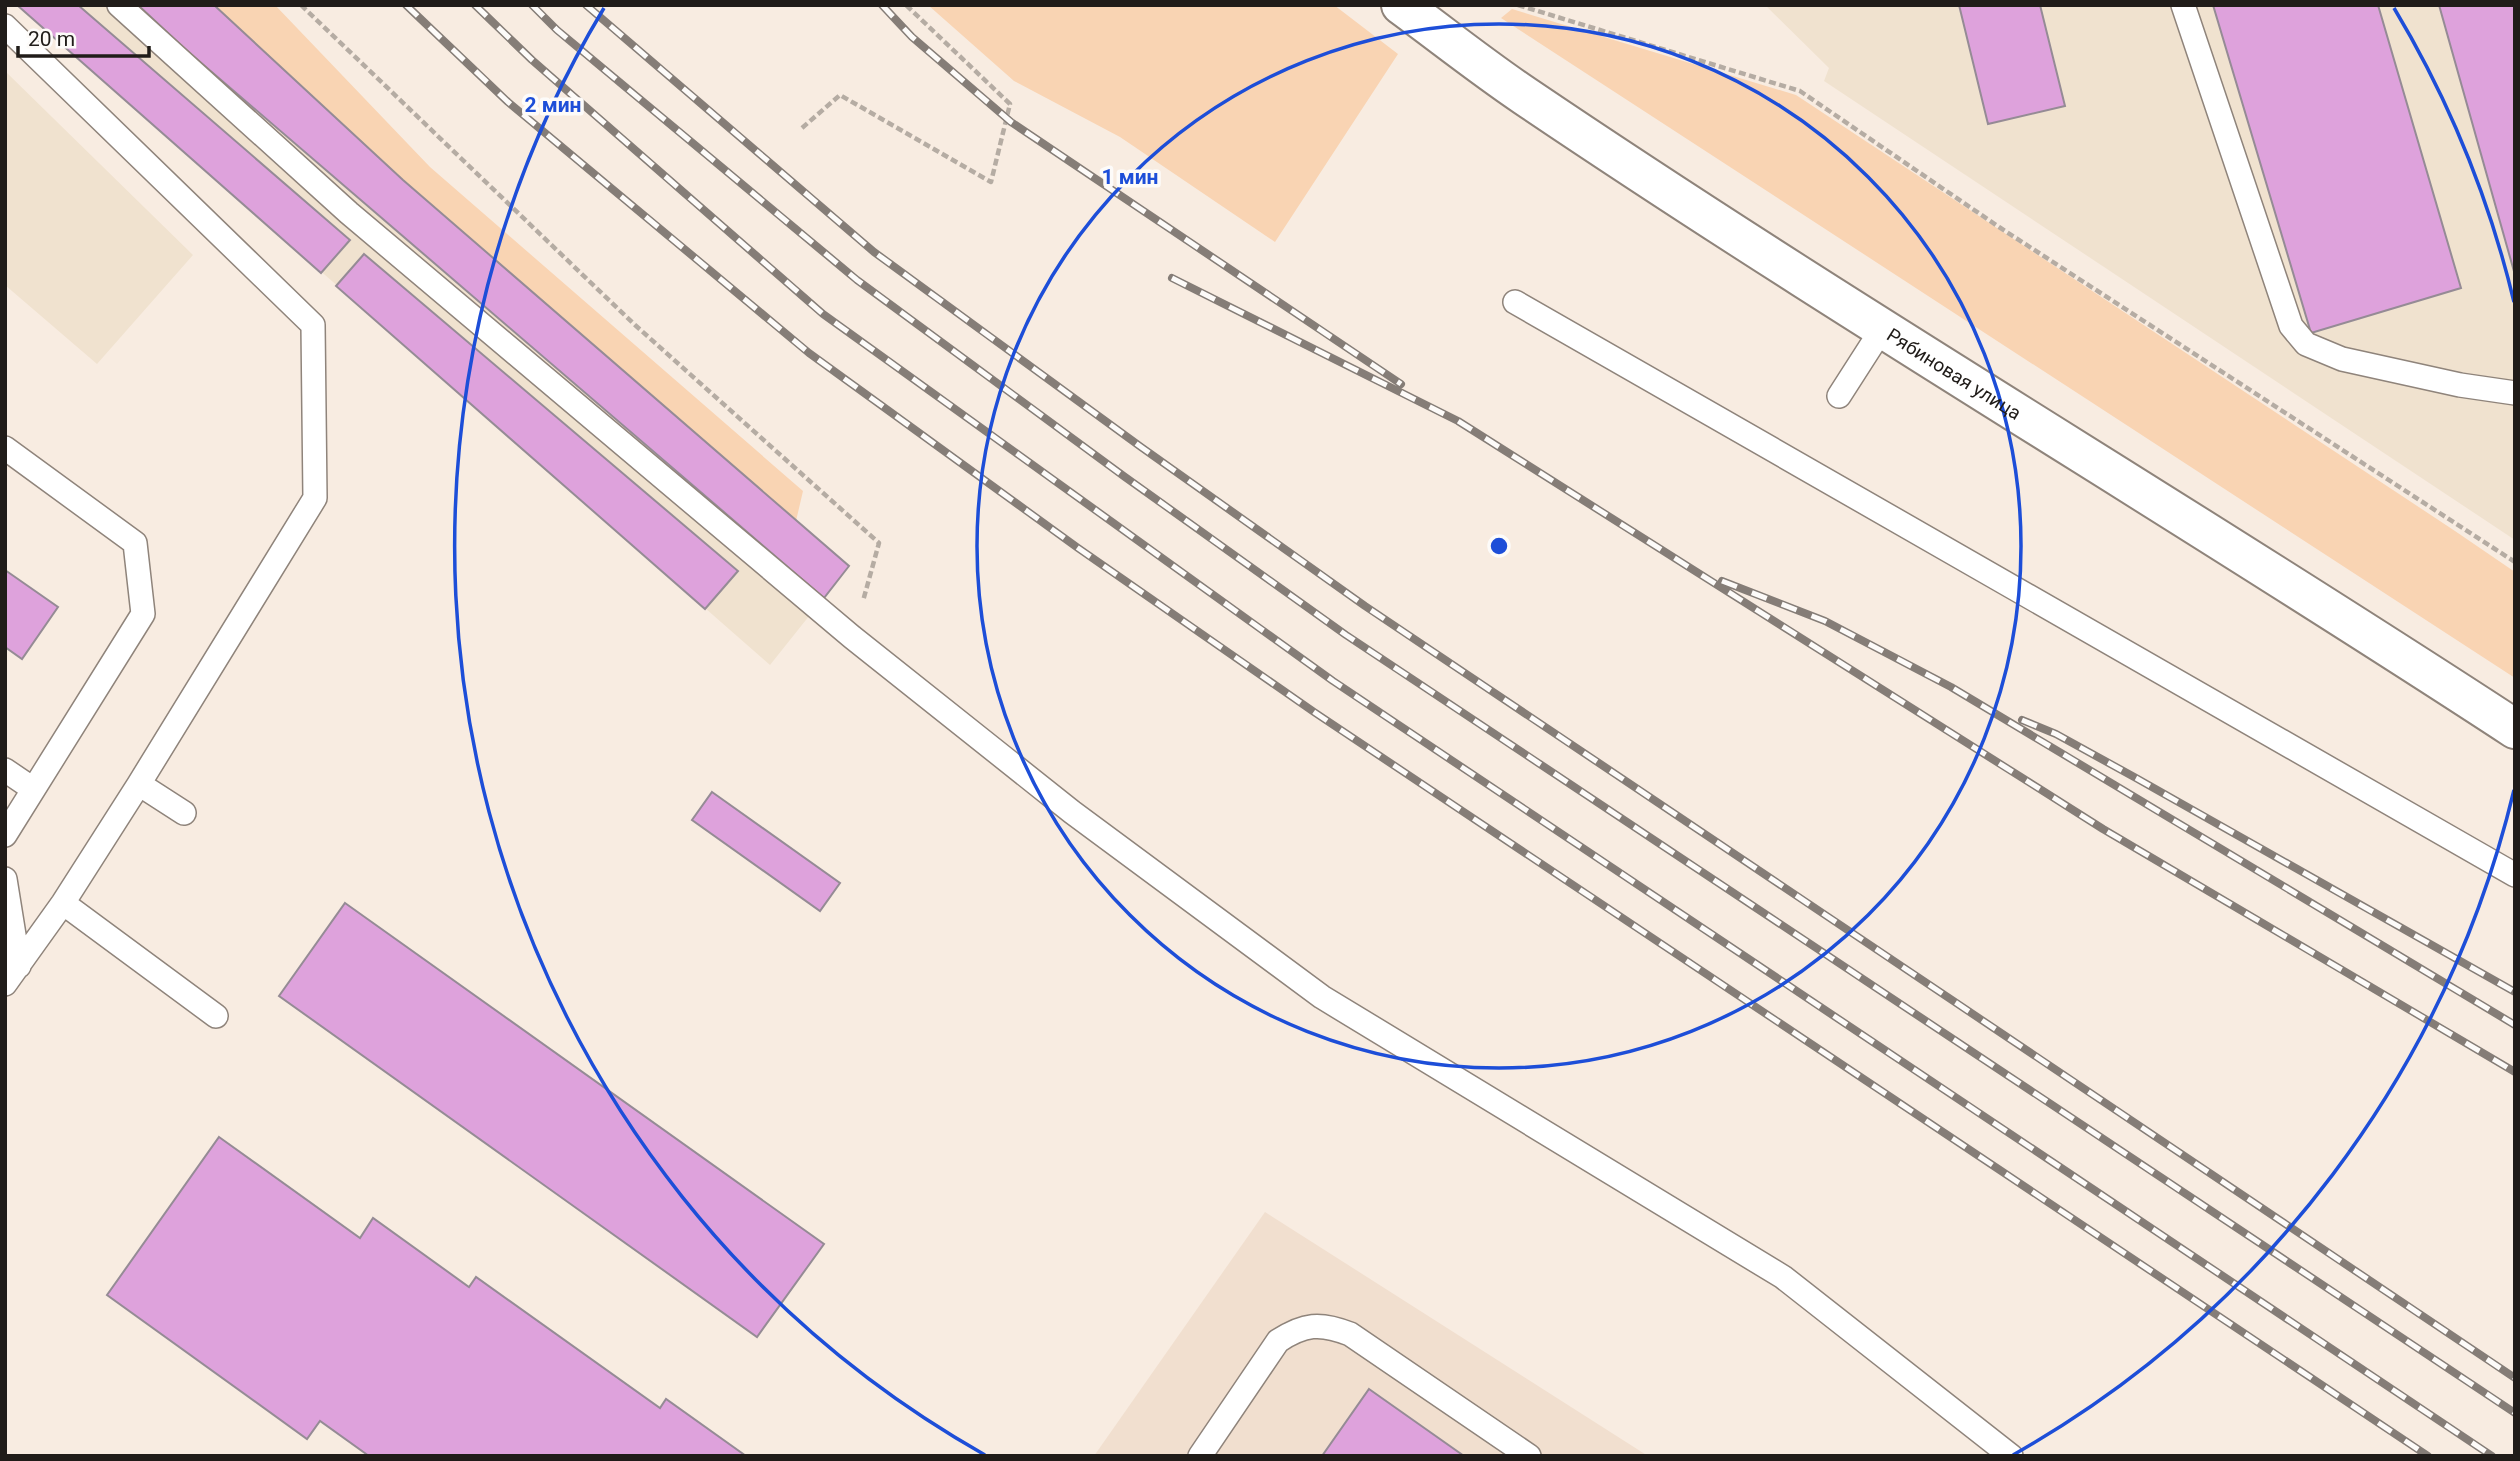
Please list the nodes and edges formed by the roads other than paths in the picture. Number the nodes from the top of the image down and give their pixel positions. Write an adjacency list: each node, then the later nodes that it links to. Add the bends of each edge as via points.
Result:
1 (119, 5): 23 (lane, via 349,213 852,637 1072,812 1322,997 1783,1277)
2 (1401, 5): 6 (street, Рябиновая улица, via 1523,94)
3 (2183, 5): 7 (lane, via 2291,326 2306,344 2342,359)
4 (5, 26): 12 (lane, via 313,325 315,498)
5 (1515, 302): 16 (lane)
6 (1882, 329): 8 (lane); 10 (street, Рябиновая улица)
7 (2515, 393)
8 (1839, 396)
9 (5, 448): 13 (lane, via 135,542 143,614)
10 (2515, 729)
11 (5, 769): 13 (lane)
12 (139, 784): 14 (lane); 18 (lane)
13 (33, 789): 15 (lane)
14 (184, 813)
15 (5, 835)
16 (2515, 875)
17 (5, 879): 19 (lane)
18 (63, 902): 19 (lane); 20 (lane)
19 (12, 975)
20 (216, 1016)
21 (1200, 1456): 22 (lane, via 1278,1341 1312,1326 1350,1334)
22 (1529, 1456)
23 (2011, 1456)

